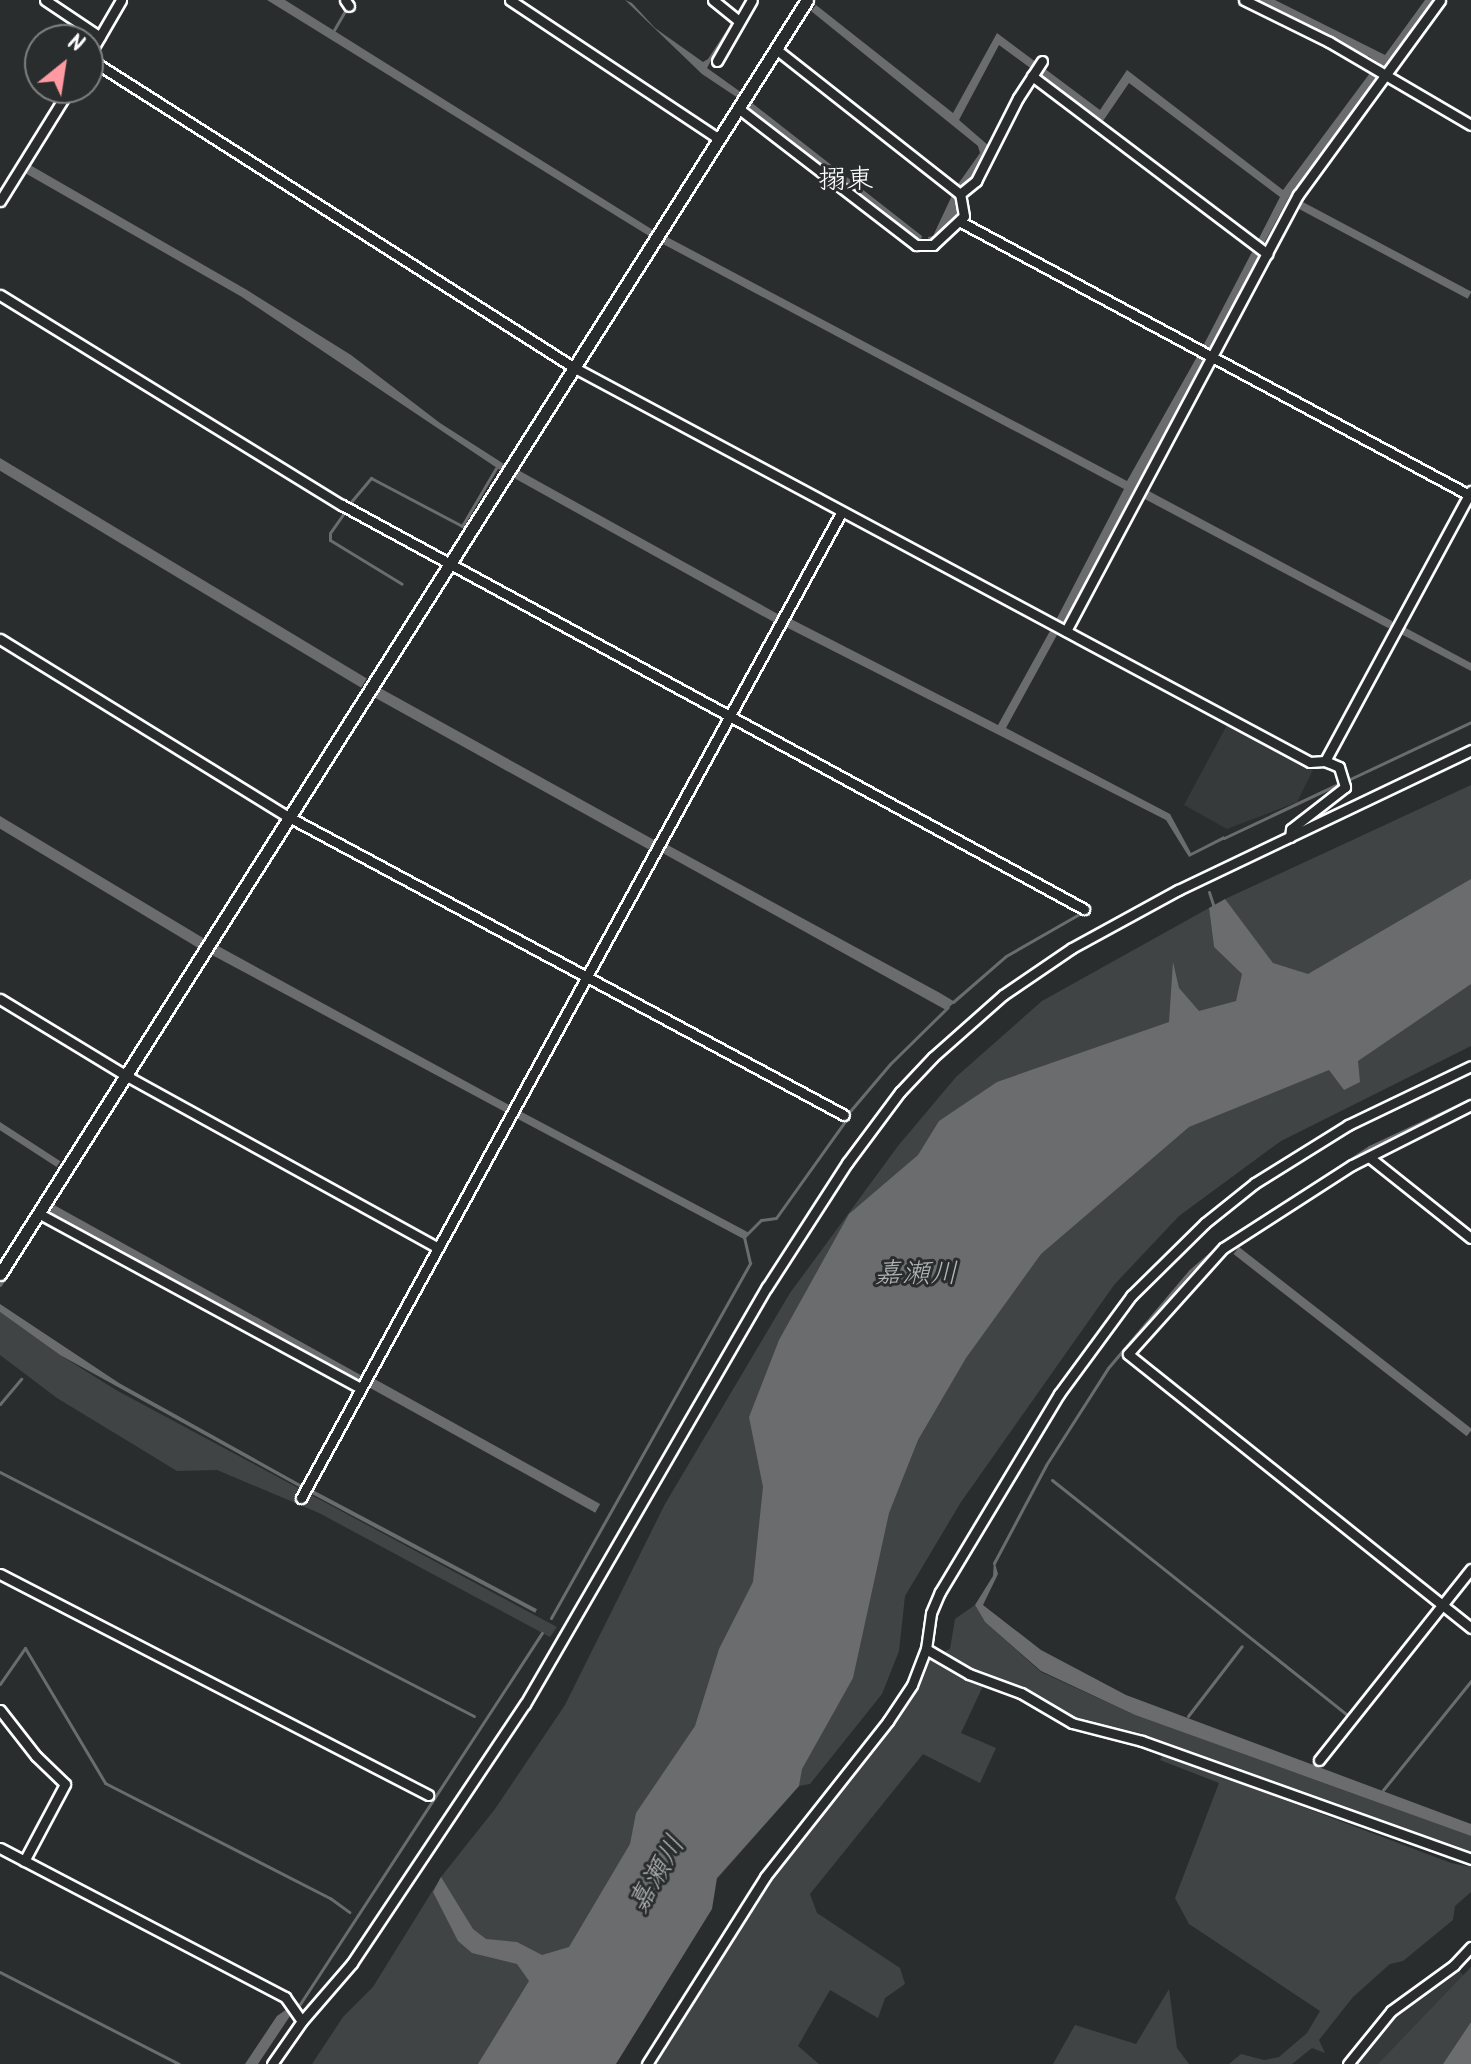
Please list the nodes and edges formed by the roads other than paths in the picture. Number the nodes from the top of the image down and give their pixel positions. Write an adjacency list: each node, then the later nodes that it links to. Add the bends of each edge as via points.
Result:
1 (45, 0): 10 (street)
2 (121, 0): 11 (street)
3 (510, 0): 21 (street)
4 (713, 0): 9 (street)
5 (752, 0): 9 (street)
6 (807, 0): 12 (street)
7 (1244, 0): 17 (street, via 1329,42)
8 (1440, 0): 17 (street)
9 (739, 21): 13 (street)
10 (81, 24)
11 (104, 30)
12 (776, 49): 19 (street); 22 (street)
13 (717, 61)
14 (1042, 61): 16 (street)
15 (104, 68): 28 (street)
16 (1032, 76): 22 (street, via 976,181); 25 (street)
17 (1384, 77): 20 (street); 25 (street, via 1298,195)
18 (60, 104): 23 (street)
19 (738, 108): 21 (street); 24 (street, via 916,245 933,245)
20 (1471, 125)
21 (719, 139): 28 (street)
22 (960, 194): 24 (street, via 965,211)
23 (0, 201)
24 (959, 221): 27 (street)
25 (1267, 254): 27 (street)
26 (0, 295): 31 (street, via 314,489)
27 (1212, 358): 29 (street); 32 (street)
28 (573, 367): 30 (street); 31 (street)
29 (1470, 494): 36 (street)
30 (841, 513): 32 (street); 34 (street)
31 (447, 563): 34 (street); 37 (street)
32 (1066, 631): 36 (street, via 1310,762)
33 (0, 639): 37 (street)
34 (728, 718): 39 (street); 40 (street)
35 (1471, 750): 38 (street)
36 (1325, 761): 38 (street, via 1339,767 1345,787 1291,829)
37 (287, 816): 40 (street); 43 (street)
38 (1290, 837): 65 (street, via 1178,890 1040,967 974,1019 900,1092 839,1174 767,1287 525,1704 352,1963)
39 (1084, 909)
40 (585, 977): 45 (street); 49 (street)
41 (0, 999): 43 (street)
42 (1471, 1066): 57 (street, via 1348,1125 1276,1170 1205,1223 1140,1287 1059,1394 940,1592)
43 (125, 1075): 47 (street); 49 (street)
44 (1471, 1105): 46 (street)
45 (844, 1115)
46 (1369, 1157): 48 (street); 55 (street, via 1223,1248 1128,1354)
47 (38, 1213): 50 (street); 51 (street)
48 (1471, 1238)
49 (437, 1247): 51 (street)
50 (0, 1274)
51 (360, 1388): 52 (street)
52 (301, 1498)
53 (1471, 1569): 55 (street)
54 (0, 1574): 60 (street)
55 (1442, 1605): 56 (street); 59 (street)
56 (1471, 1628)
57 (926, 1649): 62 (street, via 1072,1723 1142,1741); 67 (street, via 912,1685 888,1721 765,1877)
58 (0, 1710): 63 (street, via 65,1784)
59 (1319, 1760)
60 (428, 1795)
61 (0, 1848): 63 (street)
62 (1471, 1859)
63 (24, 1861): 65 (street, via 285,1997)
64 (1471, 1947): 68 (street, via 1391,2011)
65 (302, 2021): 66 (street)
66 (272, 2064)
67 (647, 2064)
68 (1348, 2064)

